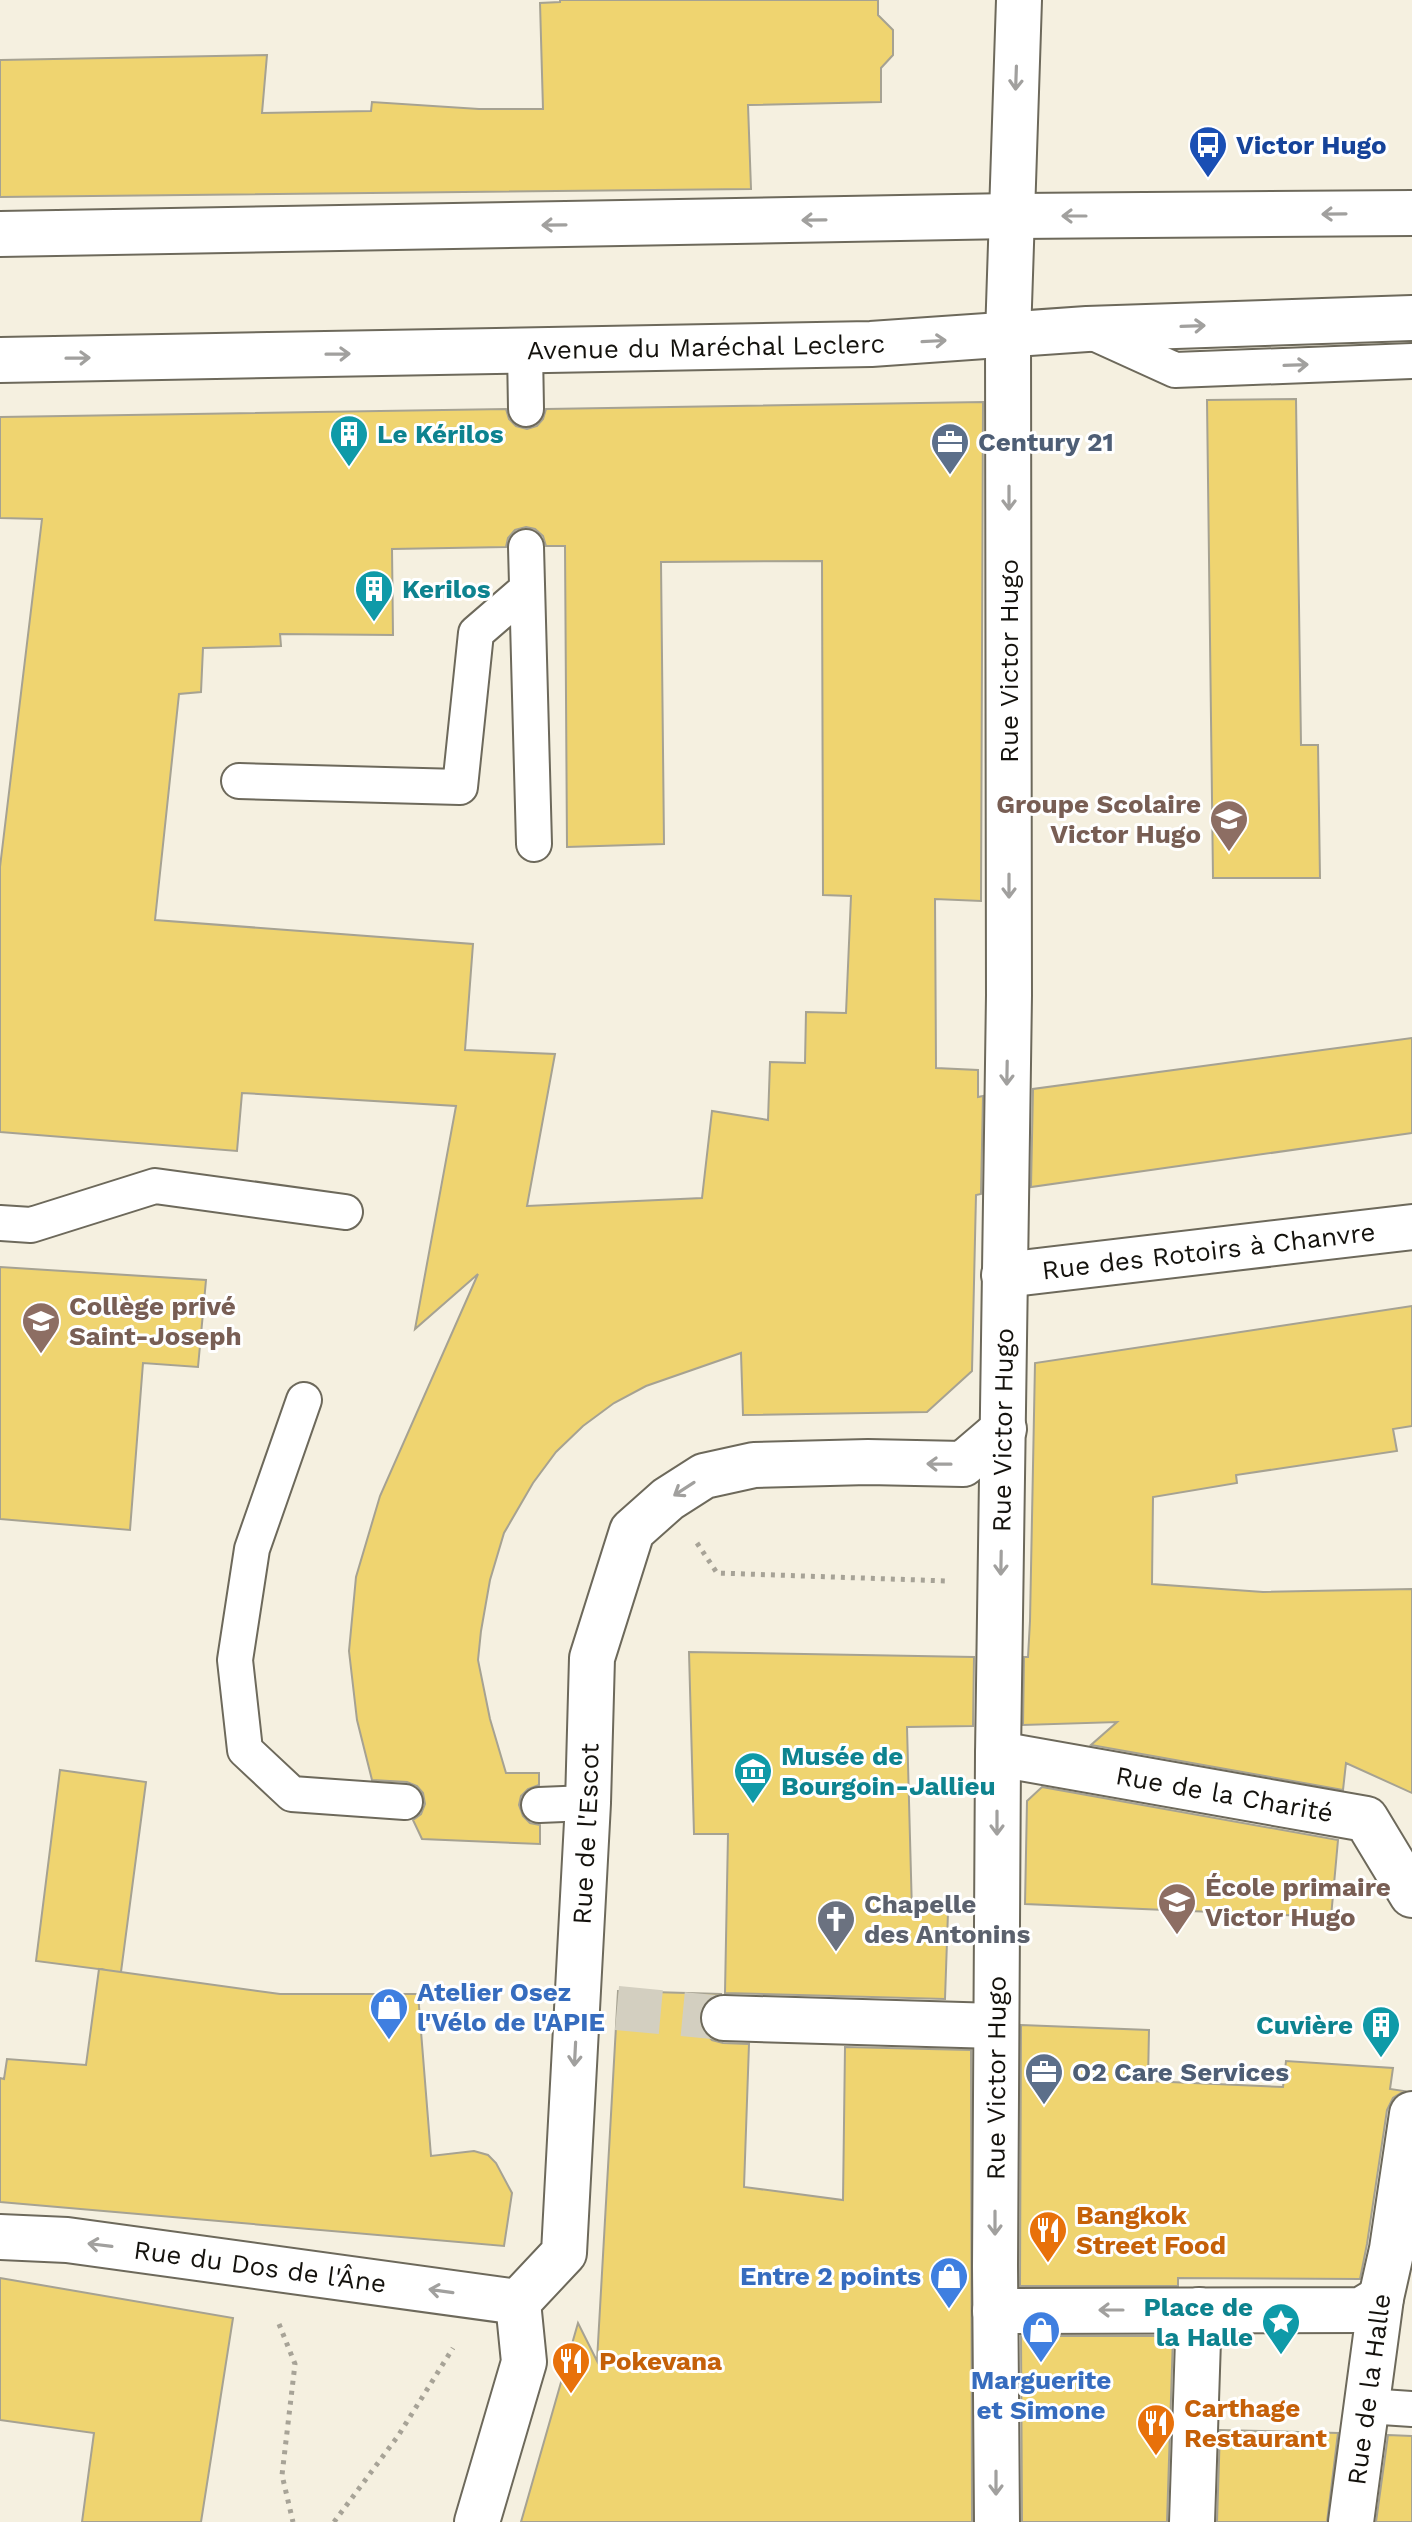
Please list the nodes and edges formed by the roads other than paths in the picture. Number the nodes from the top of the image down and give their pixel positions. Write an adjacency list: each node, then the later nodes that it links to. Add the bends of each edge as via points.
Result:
1 (1019, 0): 3 (street, Rue Victor Hugo, one-way to 3)
2 (1412, 213): 3 (street, one-way to 3)
3 (1011, 216): 4 (street, one-way to 4); 7 (street, Rue Victor Hugo)
4 (0, 234)
5 (1412, 318): 6 (street, Avenue du Maréchal Leclerc, one-way to 5)
6 (1087, 329): 7 (street, Avenue du Maréchal Leclerc); 10 (lane, one-way to 10, via 1175,370)
7 (1008, 336): 8 (street, Avenue du Maréchal Leclerc, one-way to 7); 19 (street, Rue Victor Hugo, one-way to 19)
8 (525, 351): 9 (street, Avenue du Maréchal Leclerc, one-way to 8); 11 (lane)
9 (0, 360)
10 (1412, 361)
11 (526, 409)
12 (526, 547): 13 (lane)
13 (527, 589): 14 (lane, via 476,633 460,787); 15 (lane)
14 (239, 781)
15 (534, 844)
16 (345, 1212): 17 (lane, via 155,1186 31,1225)
17 (0, 1223)
18 (1412, 1227): 19 (street, Rue des Rotoirs à Chanvre)
19 (1004, 1275): 21 (street, Rue Victor Hugo)
20 (304, 1400): 23 (lane, via 252,1549 235,1660 245,1750 292,1794)
21 (1004, 1429): 22 (street, Rue Victor Hugo, one-way to 22); 24 (street, Rue de l'Escot, one-way to 24, via 963,1464 754,1465 704,1476 632,1531 592,1658)
22 (998, 1754): 26 (street, Rue de la Charité, via 1366,1819); 28 (street, Rue Victor Hugo, one-way to 28)
23 (405, 1802)
24 (588, 1803): 25 (lane); 33 (street, Rue de l'Escot, one-way to 33, via 597,2009 564,2253)
25 (539, 1805)
26 (1412, 1895)
27 (724, 2018): 28 (street)
28 (996, 2026): 35 (street, Rue Victor Hugo, one-way to 35)
29 (1412, 2114): 31 (street, Rue de la Halle)
30 (0, 2237): 33 (street, Rue du Dos de l'Âne, one-way to 30, via 67,2240)
31 (1402, 2249): 32 (street, Rue de la Halle)
32 (1381, 2298): 34 (street, via 1361,2310); 36 (street, Rue de la Halle)
33 (501, 2300): 38 (street, via 524,2362)
34 (1199, 2310): 35 (street, one-way to 35); 40 (street)
35 (995, 2311): 39 (street, Rue Victor Hugo, one-way to 39)
36 (1367, 2406): 37 (lane); 41 (street, Rue de la Halle)
37 (1412, 2409)
38 (477, 2522)
39 (997, 2522)
40 (1192, 2522)
41 (1351, 2522)

